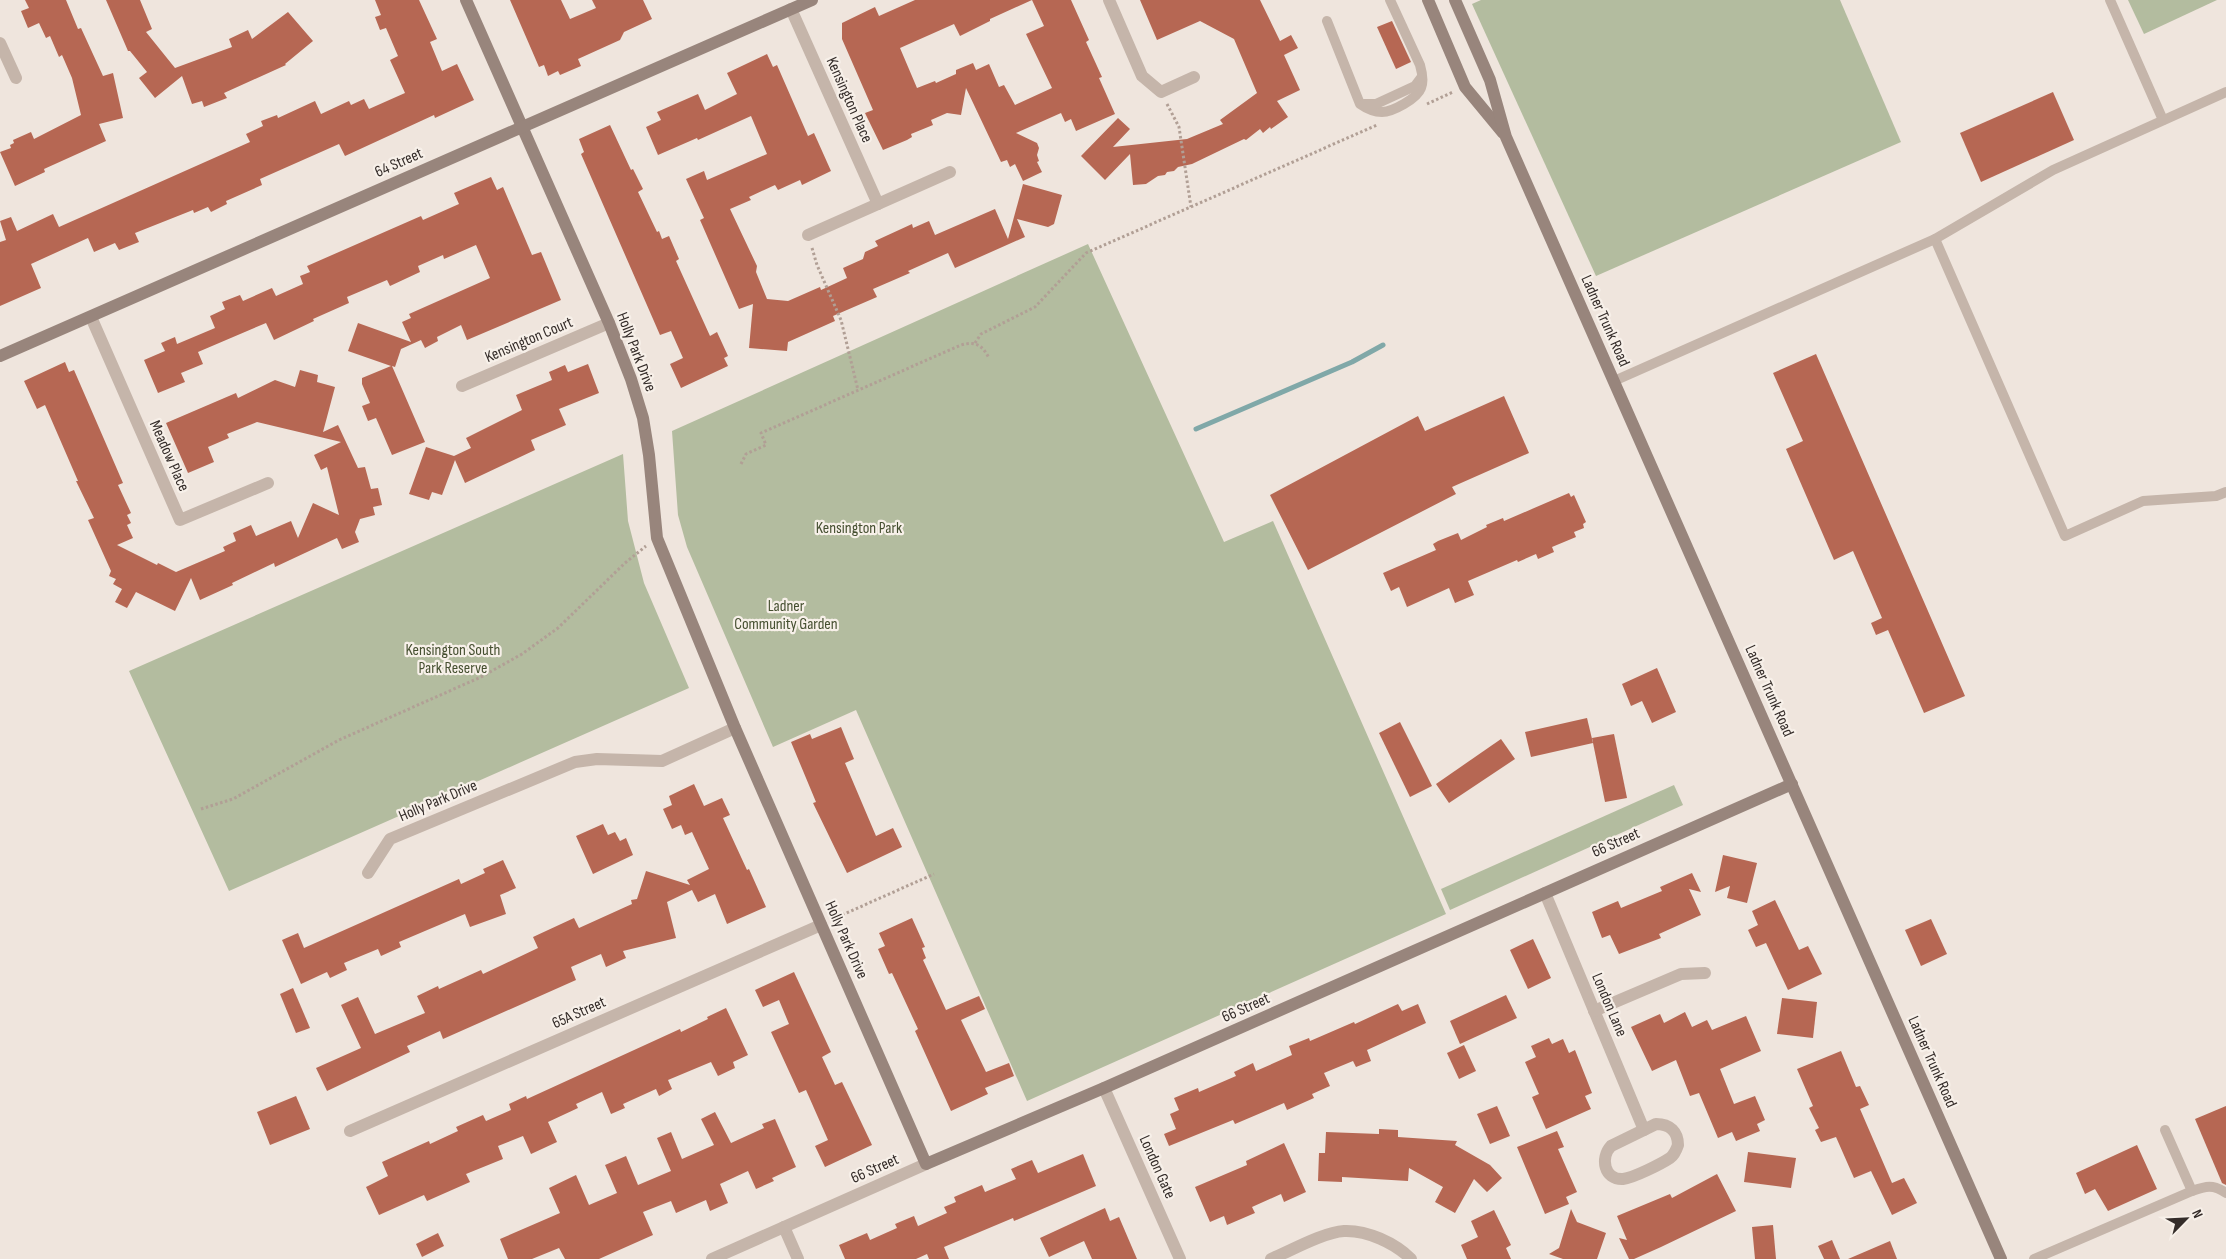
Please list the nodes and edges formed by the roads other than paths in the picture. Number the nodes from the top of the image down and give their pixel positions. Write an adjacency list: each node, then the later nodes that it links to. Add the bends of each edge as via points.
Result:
1 (466, 0): 15 (street, Holly Park Drive)
2 (812, 0): 8 (street, 64 Street)
3 (1108, 0): 11 (street, via 1142,76 1161,92)
4 (1390, 0): 9 (lane, via 1422,76 1416,96 1384,112 1368,110 1360,104)
5 (1428, 0): 16 (street, Ladner Trunk Road, via 1465,87)
6 (1455, 0): 16 (street, Ladner Trunk Road, via 1490,80)
7 (2110, 0): 14 (lane)
8 (791, 9): 15 (street, 64 Street); 18 (street, Kensington Place)
9 (1327, 21)
10 (0, 43): 12 (street)
11 (1194, 77)
12 (16, 78)
13 (2226, 92): 14 (lane)
14 (2162, 120): 20 (lane, via 2053,170)
15 (521, 127): 21 (street, 64 Street); 22 (street, Holly Park Drive)
16 (1506, 137): 24 (street, Ladner Trunk Road)
17 (950, 172): 18 (street)
18 (878, 204): 19 (street)
19 (808, 235)
20 (1935, 239): 24 (lane); 27 (lane, via 2066,536 2143,501 2216,496)
21 (90, 317): 23 (street, 64 Street); 26 (street, Meadow Place, via 180,520)
22 (609, 323): 25 (street, Kensington Court); 28 (street, Holly Park Drive, via 643,418 657,538)
23 (0, 356)
24 (1614, 381): 29 (street, Ladner Trunk Road)
25 (462, 386)
26 (268, 483)
27 (2226, 492)
28 (735, 728): 30 (street, Holly Park Drive, via 662,761 597,759 575,762 390,839); 32 (street, Holly Park Drive)
29 (1792, 784): 31 (street, 66 Street); 48 (street, Ladner Trunk Road)
30 (368, 873)
31 (1545, 893): 34 (street, London Lane); 35 (street, 66 Street)
32 (821, 925): 38 (street, 65A Street); 39 (street, Holly Park Drive)
33 (1705, 974): 34 (street, via 1681,974)
34 (1594, 1010): 36 (street, London Lane)
35 (1104, 1088): 39 (street, 66 Street); 45 (street, London Gate)
36 (1644, 1130): 36 (street, via 1607,1150 1604,1161 1608,1173 1625,1179 1671,1158 1676,1152 1678,1139 1671,1128 1656,1124)
37 (2165, 1130): 40 (lane)
38 (350, 1131)
39 (926, 1164): 42 (street, 66 Street)
40 (2192, 1191): 41 (lane, via 2214,1186); 49 (lane)
41 (2226, 1193)
42 (784, 1227): 43 (street, 66 Street); 44 (street)
43 (712, 1259)
44 (798, 1259)
45 (1180, 1259)
46 (1271, 1259): 47 (street, via 1343,1231 1367,1234 1384,1241 1400,1248)
47 (1411, 1259)
48 (2001, 1259)
49 (2034, 1259)

